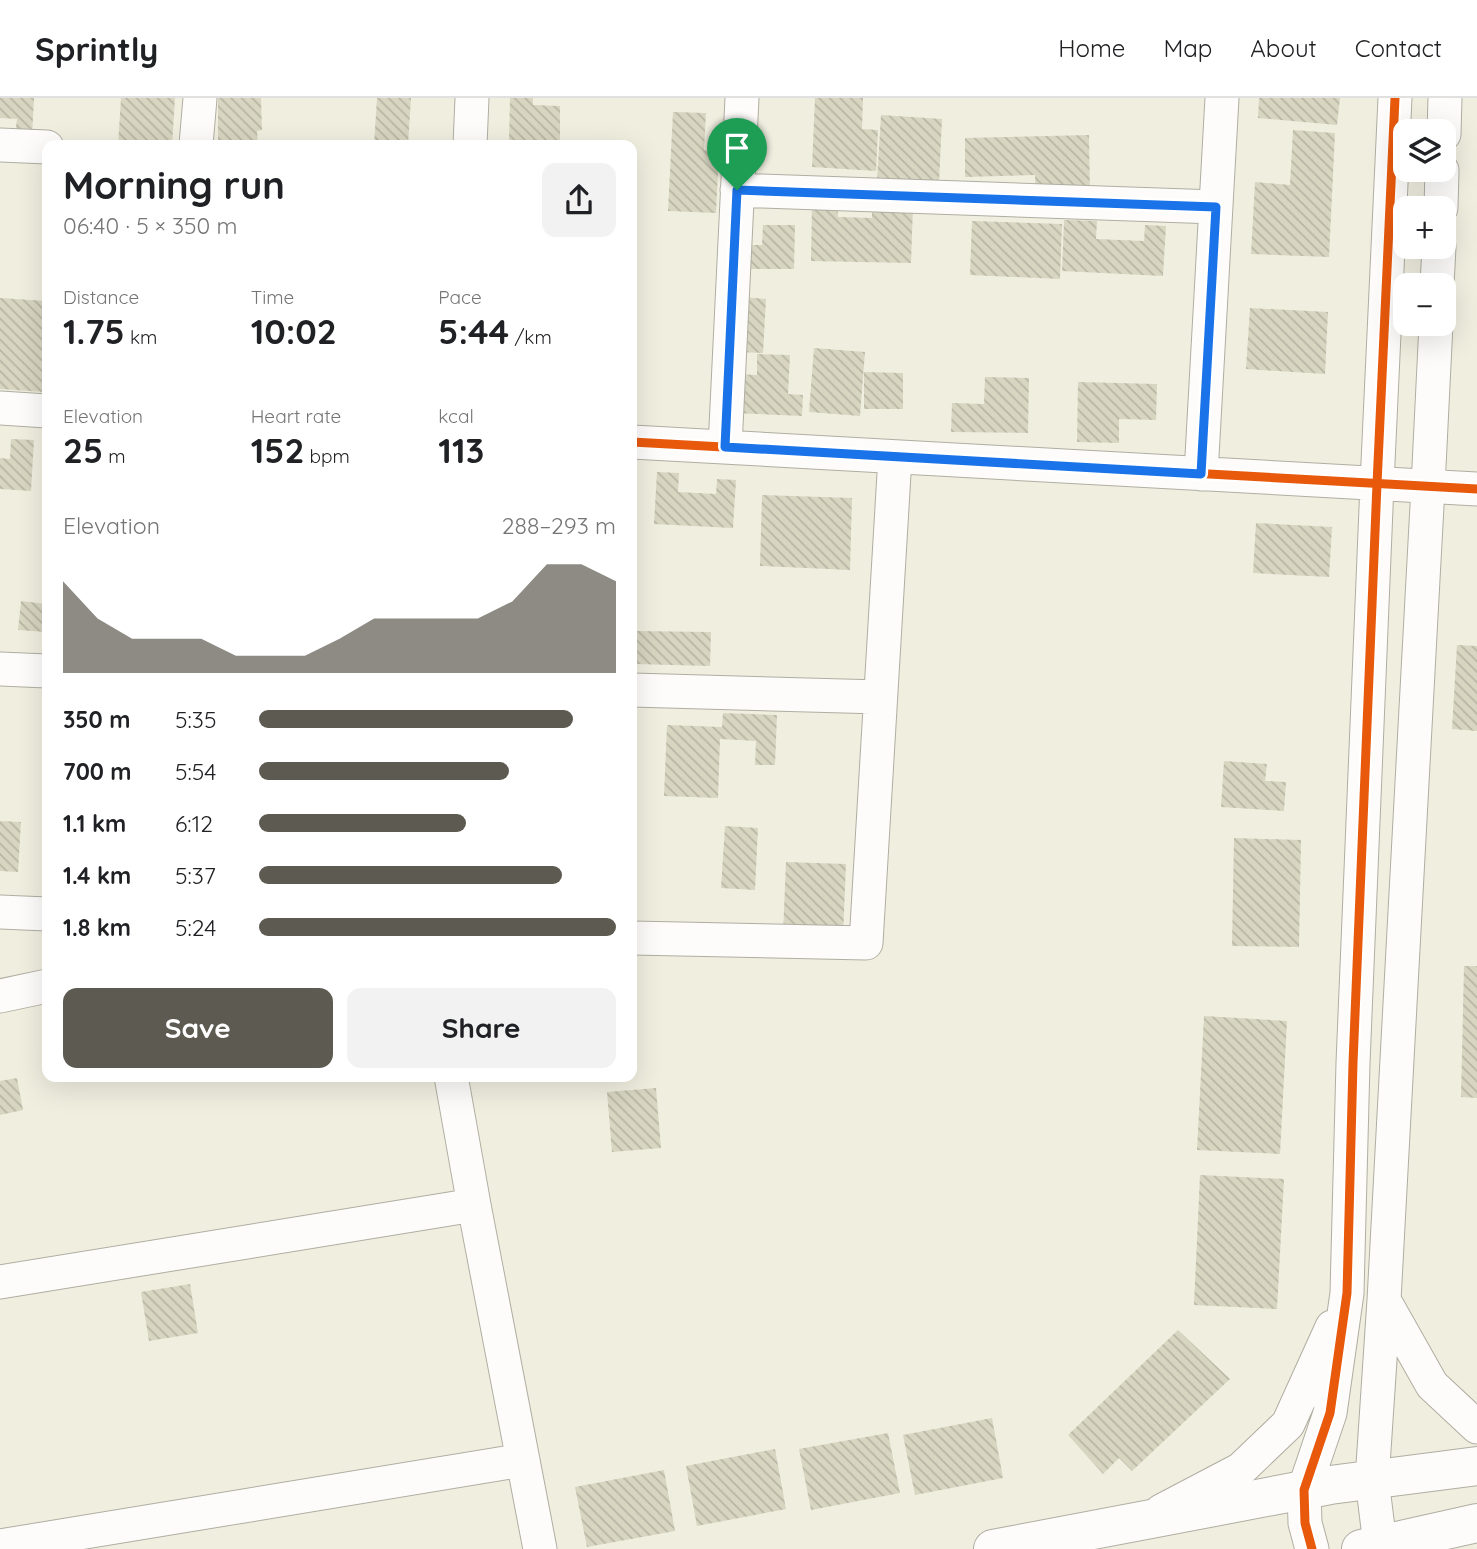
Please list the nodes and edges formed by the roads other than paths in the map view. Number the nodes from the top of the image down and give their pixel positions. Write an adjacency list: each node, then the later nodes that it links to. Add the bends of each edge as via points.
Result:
1 (200, 98): 8 (street)
2 (472, 98): 9 (street)
3 (742, 98): 12 (street)
4 (1222, 98): 13 (street)
5 (1395, 98): 21 (street)
6 (1445, 98): 7 (street)
7 (1444, 119)
8 (196, 140)
9 (470, 140)
10 (0, 145): 11 (street)
11 (42, 147)
12 (737, 190): 13 (street); 18 (street)
13 (1216, 207): 20 (street)
14 (1435, 336): 22 (street)
15 (0, 408): 16 (street)
16 (42, 411)
17 (637, 442): 18 (street)
18 (725, 447): 19 (street)
19 (895, 457): 20 (street); 27 (street)
20 (1201, 474): 21 (street)
21 (1377, 484): 22 (street); 36 (street)
22 (1429, 487): 23 (street); 37 (street)
23 (1477, 489)
24 (0, 669): 25 (street)
25 (42, 671)
26 (637, 690): 27 (street)
27 (880, 697): 30 (street, via 866,943)
28 (0, 912): 29 (street)
29 (42, 914)
30 (637, 938)
31 (42, 987): 32 (street)
32 (0, 996)
33 (452, 1082): 34 (street)
34 (474, 1205): 35 (street); 39 (street)
35 (0, 1282)
36 (1347, 1293): 42 (street, via 1330,1413); 43 (street, via 1288,1424 1241,1469)
37 (1384, 1300): 38 (street, via 1432,1385); 41 (street)
38 (1477, 1427)
39 (523, 1460): 45 (street); 47 (street)
40 (1477, 1466): 41 (main road)
41 (1372, 1480): 42 (main road); 46 (street)
42 (1304, 1490): 43 (main road); 49 (street)
43 (1141, 1522): 48 (main road)
44 (1477, 1523): 46 (main road)
45 (0, 1546)
46 (1371, 1547)
47 (540, 1549)
48 (993, 1549)
49 (1312, 1549)

